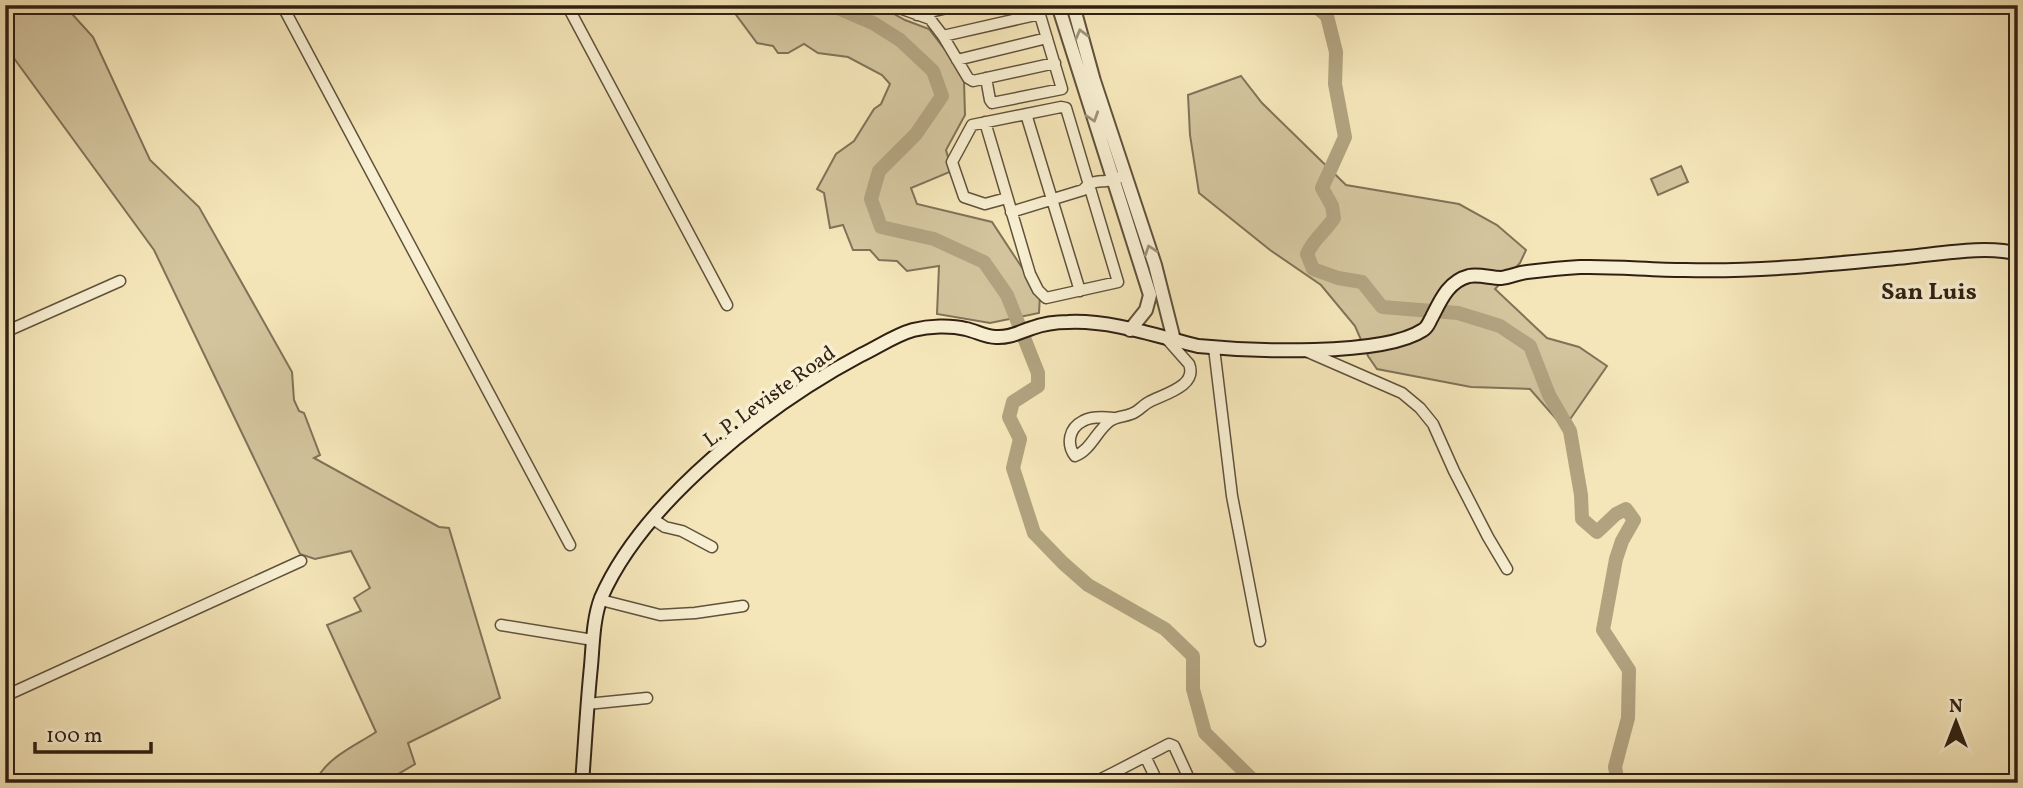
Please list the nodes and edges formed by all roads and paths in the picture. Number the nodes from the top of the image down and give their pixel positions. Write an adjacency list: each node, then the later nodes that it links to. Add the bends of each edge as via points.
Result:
1 (282, 5): 34 (street)
2 (567, 5): 26 (street)
3 (891, 5): 8 (street)
4 (960, 5): 8 (street)
5 (1058, 5): 17 (main road, one-way to 17)
6 (1073, 5): 16 (main road, one-way to 6)
7 (1039, 10): 9 (street); 10 (street)
8 (916, 15): 9 (street, via 930,19)
9 (943, 36): 11 (street)
10 (1048, 38): 11 (street); 12 (street)
11 (957, 60): 13 (street, via 970,80)
12 (1055, 63): 13 (street); 13 (street, via 1062,86 1059,91 992,103)
13 (986, 78)
14 (1026, 114): 15 (street); 18 (street, via 1066,108); 20 (street)
15 (985, 122): 19 (street); 19 (street, via 972,125 952,162 964,197 985,204)
16 (1125, 175): 17 (street); 25 (main road, one-way to 16)
17 (1110, 181): 18 (street, via 1098,180); 25 (main road)
18 (1088, 189): 20 (street); 24 (street, via 1118,280)
19 (1007, 198): 21 (street)
20 (1052, 199): 21 (street); 24 (street)
21 (1011, 212): 24 (street, via 1038,290 1046,298)
22 (2018, 254): 31 (main road, L. P. Leviste Road, via 2005,250 1952,253 1772,270 1622,266 1525,272 1501,278 1472,275 1454,282 1427,327 1405,339)
23 (120, 281): 28 (street)
24 (1080, 291)
25 (1157, 294): 27 (main road); 29 (main road)
26 (727, 305)
27 (1130, 330): 29 (main road, L. P. Leviste Road); 33 (main road, L. P. Leviste Road, via 1068,322 1033,327 1009,337 941,327 899,335 826,375 745,431)
28 (5, 332)
29 (1170, 339): 30 (main road, L. P. Leviste Road); 32 (street, via 1189,364 1190,378 1134,413)
30 (1214, 348): 31 (main road, L. P. Leviste Road); 42 (street, via 1231,496)
31 (1304, 350): 37 (street, via 1402,393 1420,408 1433,424)
32 (1113, 418): 32 (street, via 1094,418 1078,425 1069,442 1073,454 1083,453)
33 (653, 519): 35 (street); 38 (main road, L. P. Leviste Road, via 631,545)
34 (570, 545)
35 (712, 547)
36 (301, 561): 43 (street)
37 (1507, 569)
38 (601, 600): 39 (street, via 660,615); 41 (main road, L. P. Leviste Road)
39 (743, 606)
40 (501, 625): 41 (street)
41 (593, 640): 45 (main road, L. P. Leviste Road)
42 (1260, 640)
43 (5, 696)
44 (647, 698): 45 (street)
45 (587, 704): 49 (main road, L. P. Leviste Road)
46 (1145, 756): 47 (street); 51 (street); 52 (street, via 1172,744)
47 (1115, 772): 48 (street); 50 (street)
48 (1099, 780)
49 (582, 783)
50 (1120, 783)
51 (1158, 783)
52 (1191, 783)

